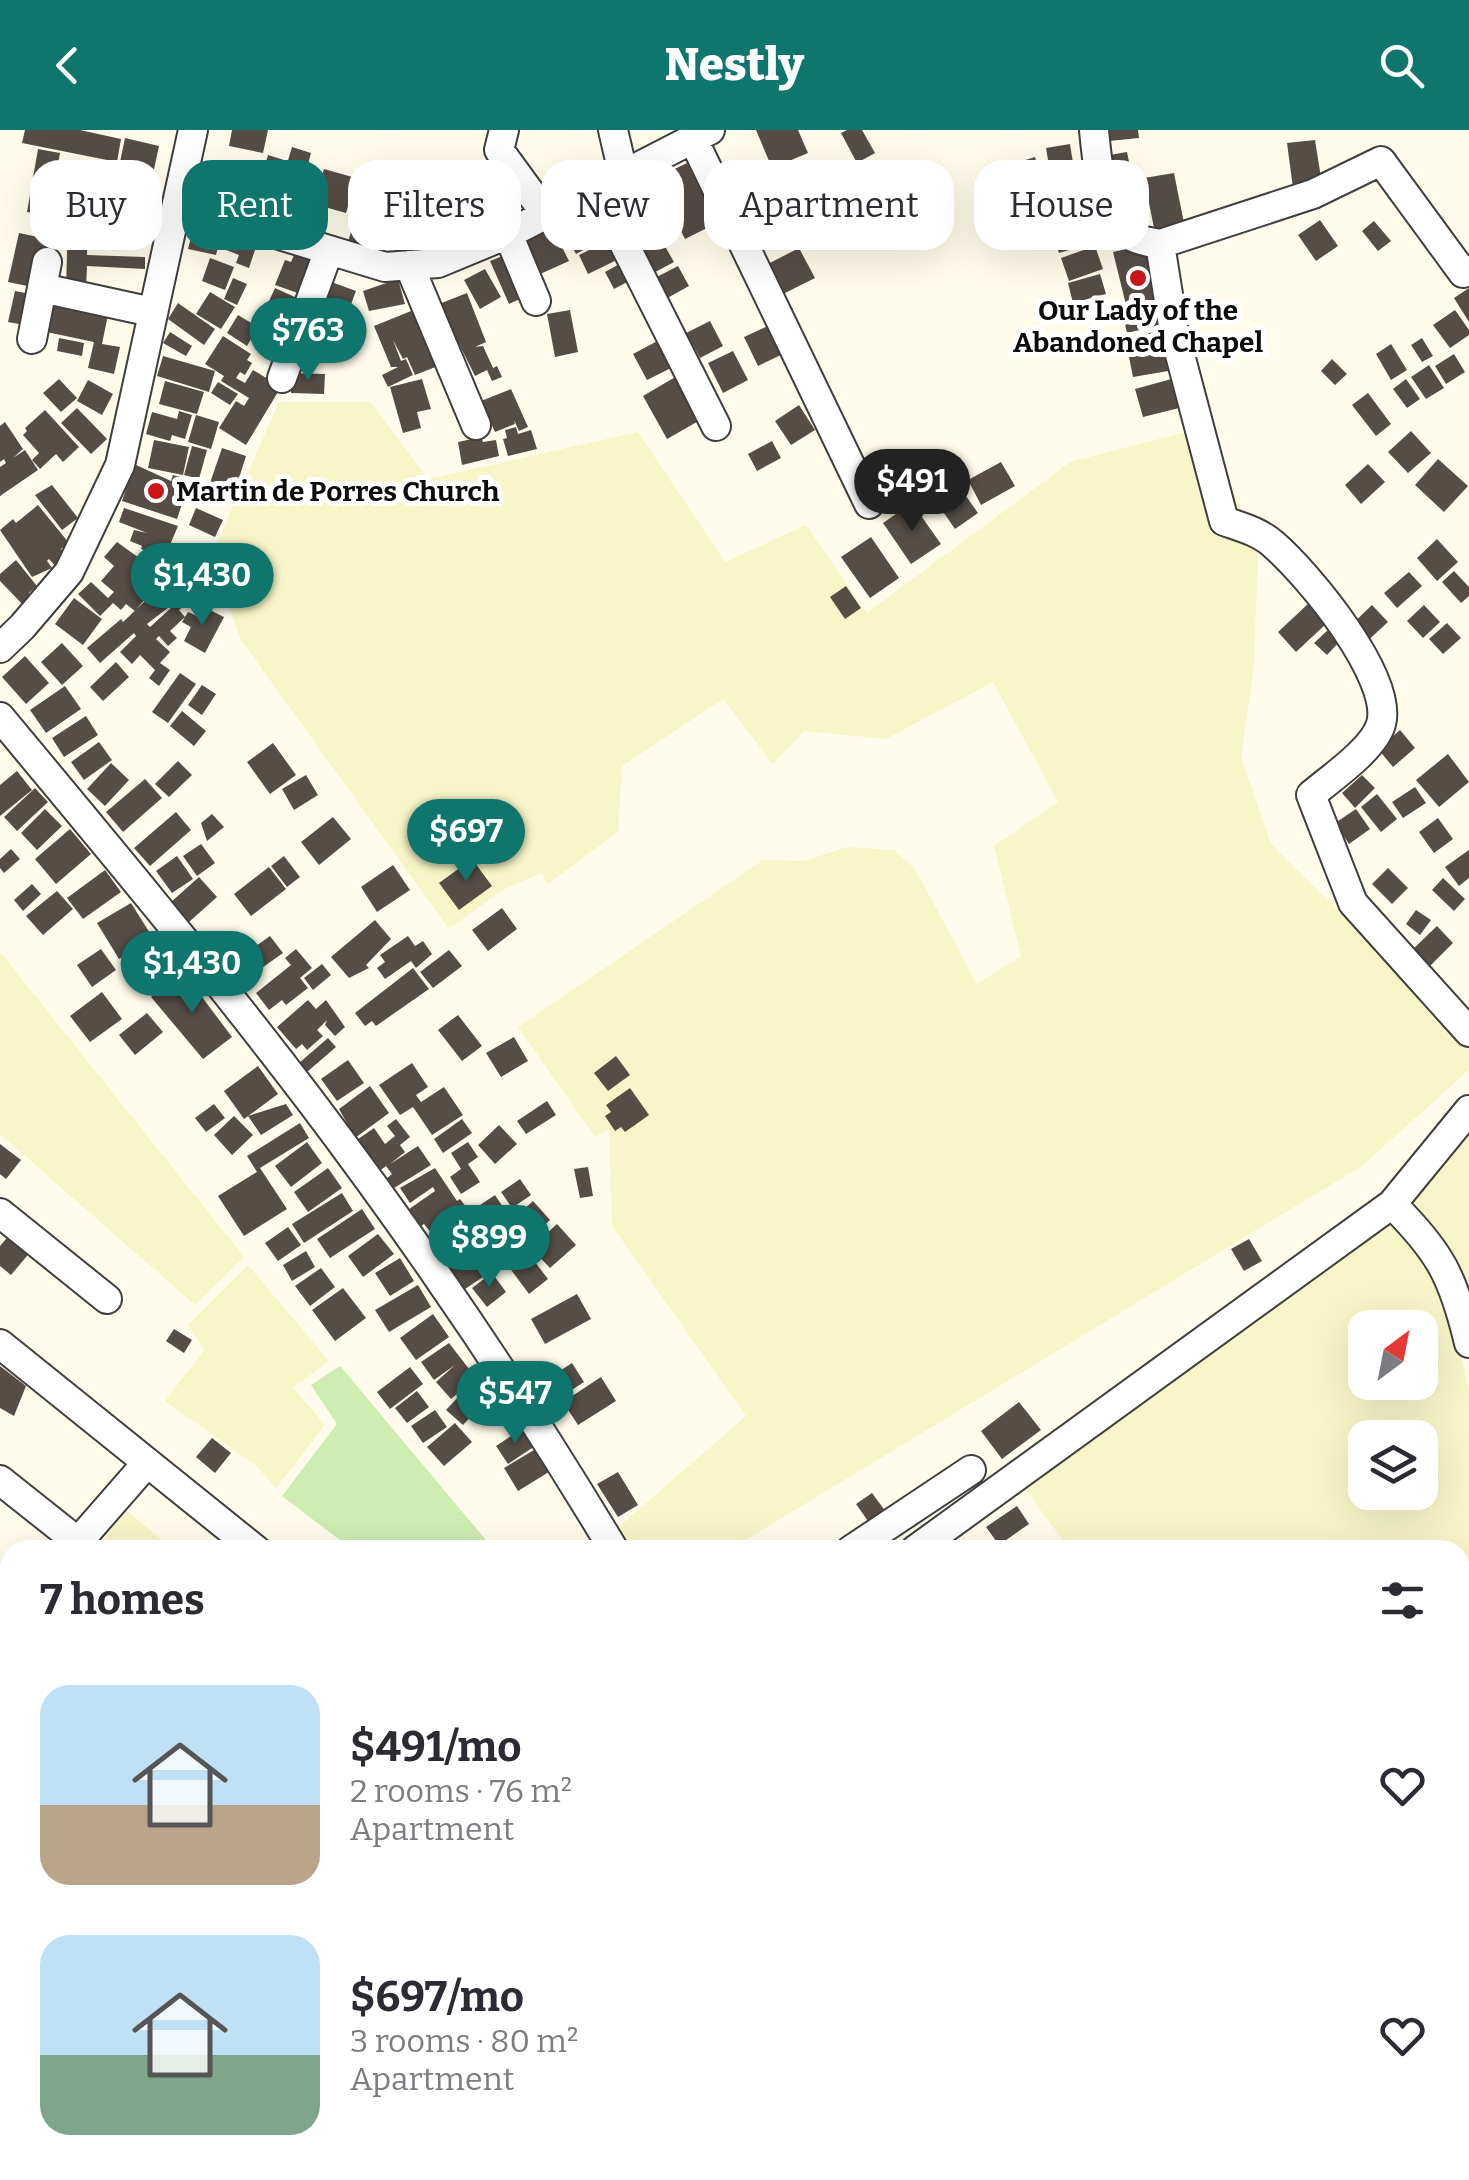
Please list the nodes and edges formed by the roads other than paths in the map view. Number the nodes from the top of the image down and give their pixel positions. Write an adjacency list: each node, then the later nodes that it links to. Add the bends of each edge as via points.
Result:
1 (193, 130): 8 (street)
2 (504, 130): 9 (street, via 499,150)
3 (613, 130): 6 (street)
4 (1094, 130): 10 (street, via 1116,223 1129,235)
5 (699, 133): 7 (street); 23 (street)
6 (620, 160)
7 (648, 160)
8 (177, 204): 11 (street); 18 (street)
9 (541, 208)
10 (1160, 244): 16 (street, via 1313,194 1382,161 1462,273); 26 (street, via 1174,332 1224,520 1271,542 1303,576 1378,684 1378,734 1310,795 1341,876 1368,923)
11 (330, 250): 15 (street, via 385,267); 20 (street)
12 (469, 250): 15 (street, via 438,263)
13 (515, 250): 17 (street)
14 (628, 250): 22 (street)
15 (408, 265): 21 (street)
16 (1469, 270)
17 (536, 302)
18 (152, 312): 19 (street, via 45,275); 24 (street, via 120,464 70,572)
19 (32, 339)
20 (282, 378)
21 (476, 425)
22 (716, 426)
23 (868, 504)
24 (0, 648)
25 (0, 717): 39 (street, via 310,1100 558,1456)
26 (1469, 1032)
27 (1469, 1110): 28 (street)
28 (1392, 1204): 31 (street, via 1440,1256); 41 (street)
29 (0, 1213): 30 (street)
30 (108, 1299)
31 (1469, 1342)
32 (0, 1344): 33 (street)
33 (146, 1464): 37 (street); 38 (street)
34 (971, 1470): 40 (street)
35 (0, 1480): 36 (street)
36 (75, 1540)
37 (80, 1540)
38 (243, 1540)
39 (608, 1540)
40 (866, 1540)
41 (929, 1540)

